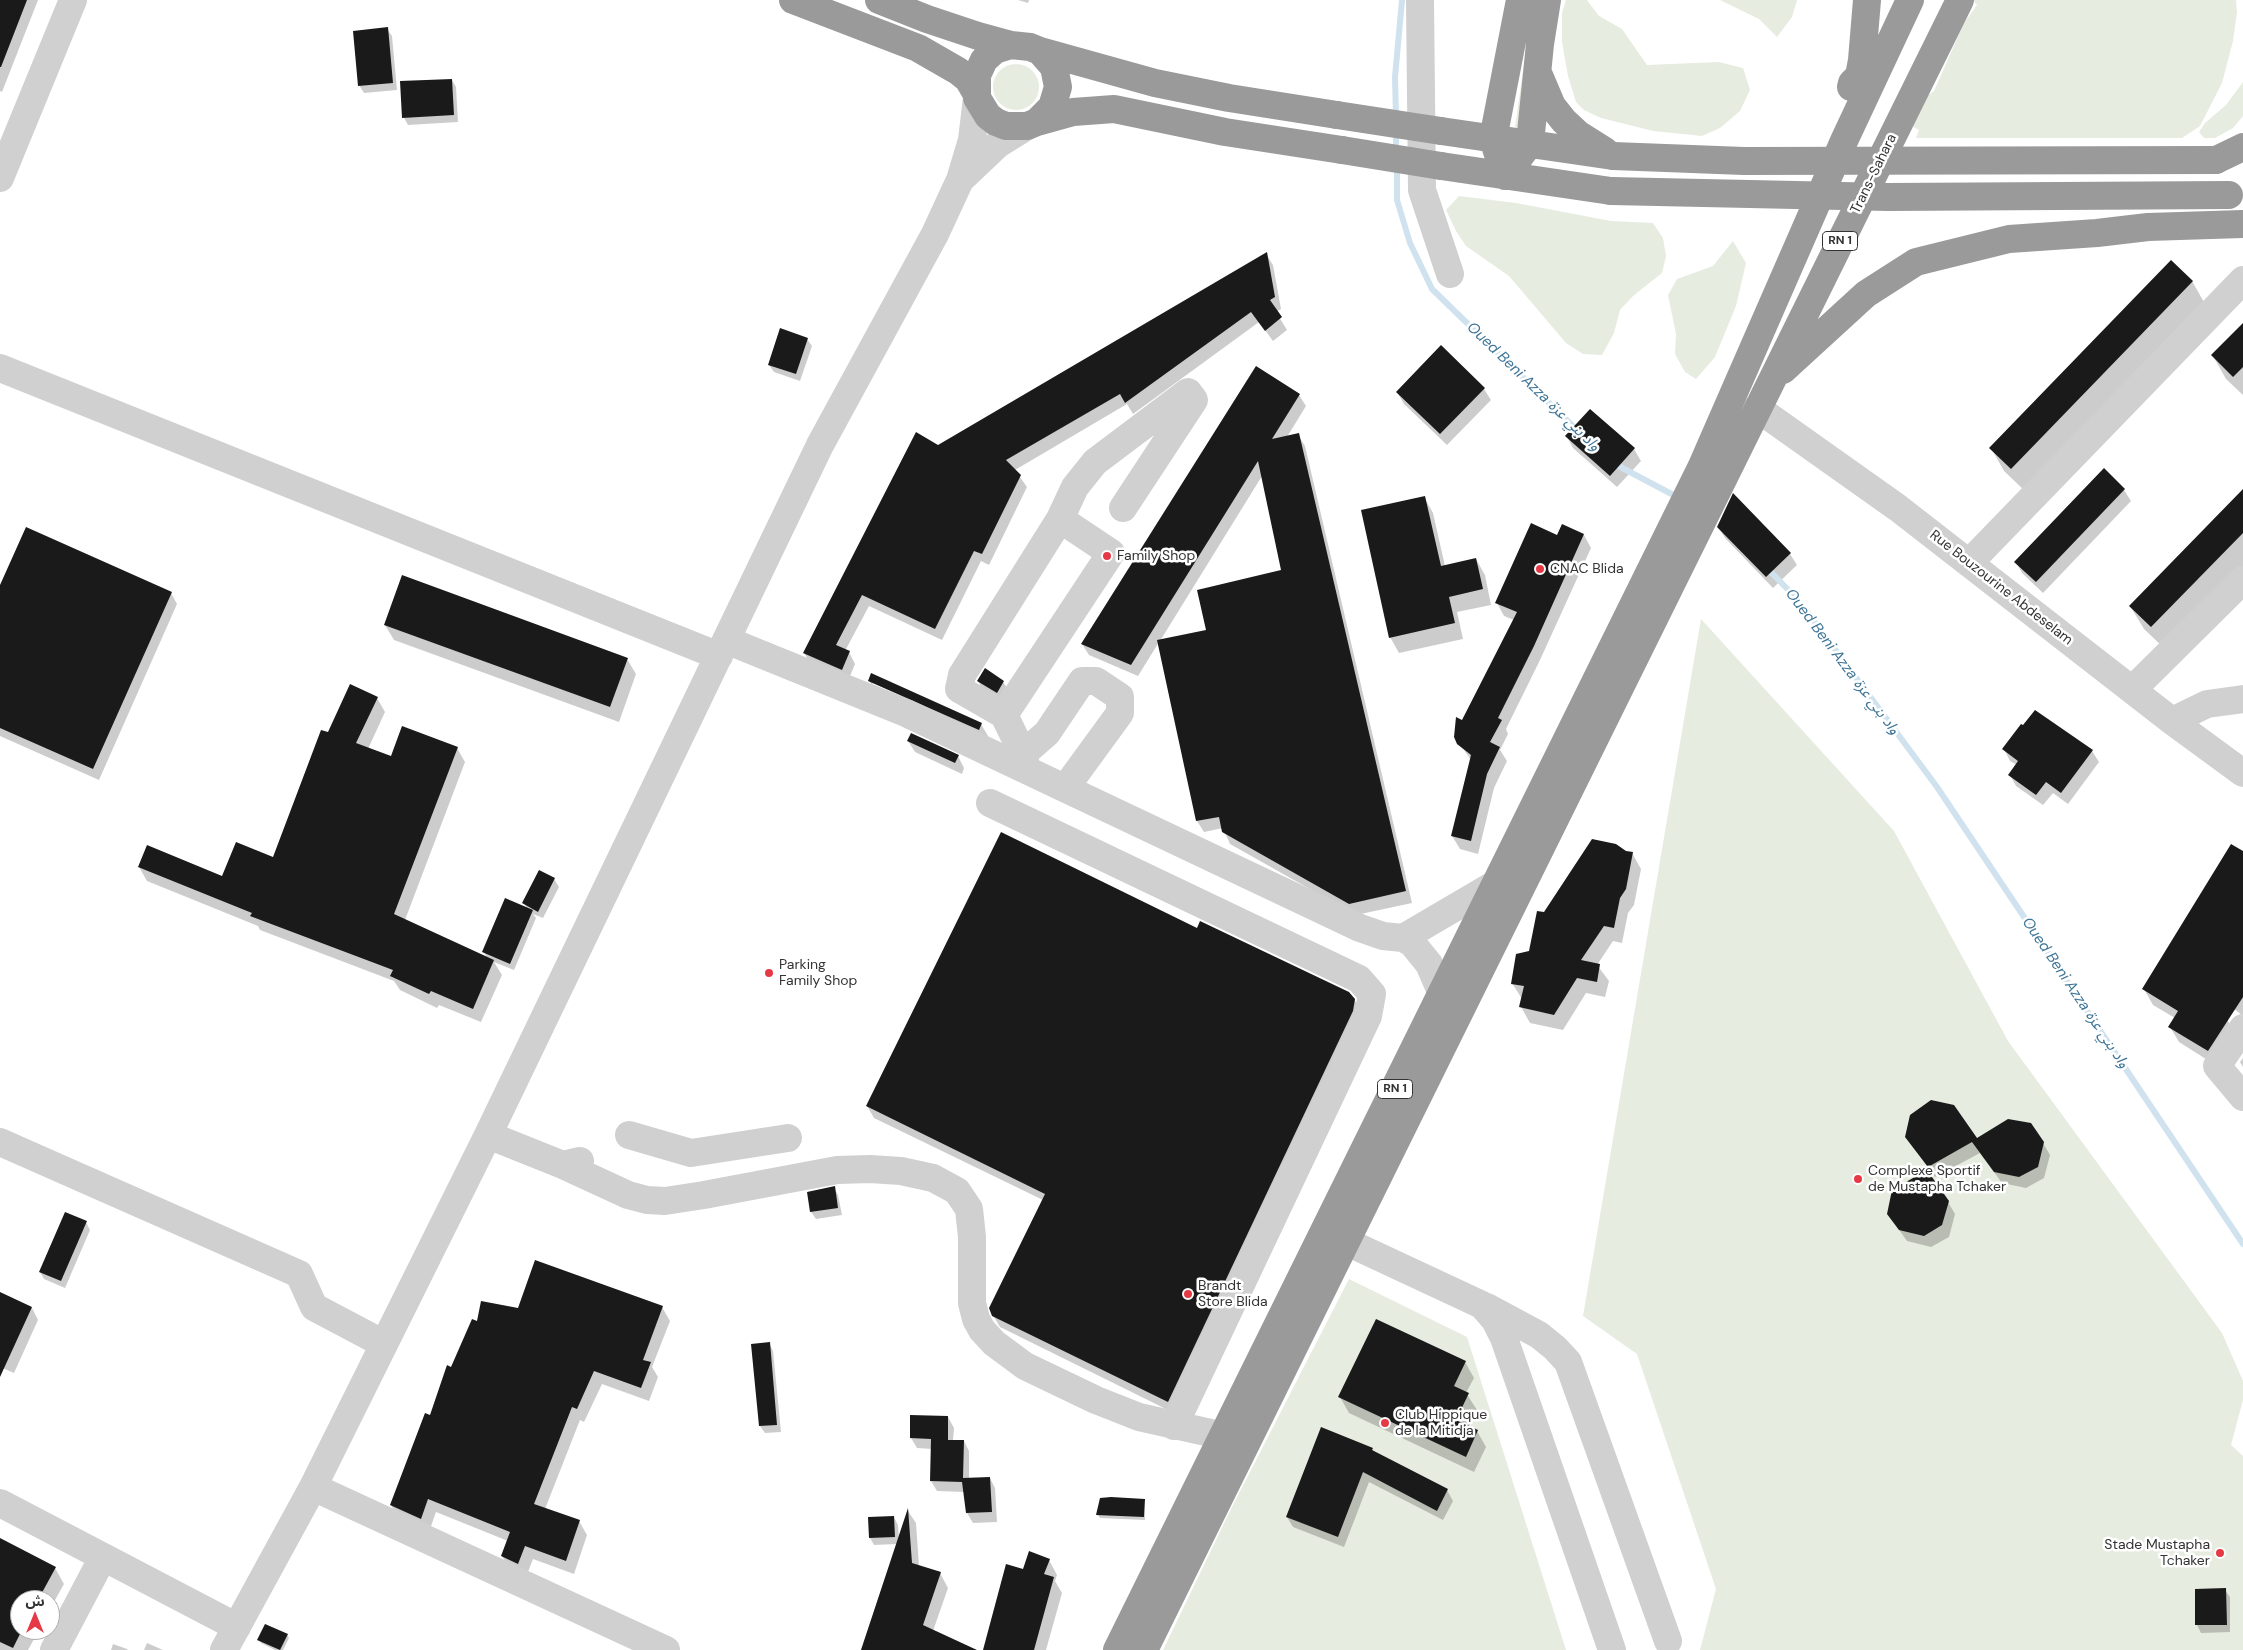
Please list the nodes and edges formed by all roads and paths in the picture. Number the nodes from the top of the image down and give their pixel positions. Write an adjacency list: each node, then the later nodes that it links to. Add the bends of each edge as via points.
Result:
1 (73, 0): 23 (street)
2 (793, 0): 13 (highway, via 932,55 968,79)
3 (879, 0): 10 (highway)
4 (1420, 0): 27 (street, via 1422,190)
5 (1520, 0): 15 (highway)
6 (1547, 0): 12 (highway)
7 (1867, 0): 17 (highway, via 1862,60 1859,76 1852,83)
8 (1910, 0): 17 (highway, RN 1)
9 (1960, 0): 30 (highway, Trans-Sahara / RN 1)
10 (1011, 45): 11 (highway); 13 (highway, via 996,50 984,60 976,75)
11 (1040, 51): 14 (highway, via 1054,67 1058,87 1052,107); 15 (highway, bridge, via 1154,83 1229,98)
12 (1537, 71): 16 (highway); 19 (highway, via 1552,106 1564,121)
13 (976, 94): 14 (highway, via 988,116 996,122 1006,126); 24 (street, via 972,140)
14 (1032, 124): 22 (highway, bridge, via 1072,112 1114,109 1225,132); 24 (street, via 984,155)
15 (1493, 138): 16 (highway); 22 (highway)
16 (1530, 143): 19 (highway); 22 (highway)
17 (1843, 143): 32 (highway, RN 1)
18 (2243, 147): 20 (highway)
19 (1613, 156): 20 (highway, bridge, via 1744,161)
20 (2216, 160): 21 (highway)
21 (2243, 161)
22 (1505, 176): 25 (highway, bridge, via 1611,191 1888,198)
23 (0, 178)
24 (960, 180): 38 (street, via 935,234 820,445)
25 (2238, 193)
26 (2243, 224): 30 (highway, via 2148,227 2009,239 1916,262 1866,294)
27 (1450, 274)
28 (2243, 280): 36 (street)
29 (0, 368): 38 (street)
30 (1769, 383): 31 (highway, Trans-Sahara / RN 1)
31 (1757, 408): 32 (highway, Trans-Sahara / RN 1); 36 (street, Rue Bouzourine Abdeselam)
32 (1710, 475): 35 (highway, RN 1)
33 (1123, 508): 34 (street, via 1194,400 1188,392 1095,462 1075,487)
34 (1060, 519): 41 (street, via 962,675 959,689); 41 (street, via 1111,553)
35 (1682, 536): 47 (highway, RN 1); 58 (highway, RN 1)
36 (1969, 563): 39 (street, Rue Bouzourine Abdeselam)
37 (2243, 580): 39 (street)
38 (722, 648): 43 (street, via 906,713); 52 (street)
39 (2132, 690): 42 (street, Rue Bouzourine Abdeselam)
40 (2243, 699): 42 (street, via 2207,704)
41 (1004, 715): 43 (street)
42 (2172, 721): 44 (street, Rue Bouzourine Abdeselam)
43 (1025, 762): 45 (street); 45 (street, via 1082,681 1096,681 1120,697 1120,713)
44 (2243, 773)
45 (1066, 787): 48 (street, via 1360,928 1383,936)
46 (990, 802): 61 (street, via 1359,979 1372,994 1368,1016)
47 (1495, 884): 48 (street); 49 (highway, RN 1)
48 (1403, 938): 49 (street, via 1412,943 1429,964)
49 (1442, 994): 62 (highway, RN 1)
50 (2243, 1028): 51 (street, via 2217,1066)
51 (2243, 1097)
52 (488, 1135): 57 (street); 60 (street)
53 (629, 1135): 54 (street, via 691,1154)
54 (788, 1138)
55 (0, 1142): 60 (street, via 300,1274 314,1307)
56 (591, 1158): 57 (street)
57 (563, 1165): 61 (street, via 610,1187 647,1200 665,1201 837,1170 901,1171 933,1178 957,1191 969,1210 972,1303 982,1330 994,1343 1025,1366 1096,1400 1139,1417)
58 (1347, 1242): 59 (street); 72 (highway, RN 1)
59 (1482, 1305): 67 (street, via 1539,1335 1568,1362); 73 (street, via 1504,1338)
60 (384, 1344): 63 (street)
61 (1174, 1426): 62 (street)
62 (1224, 1436): 71 (highway, RN 1)
63 (313, 1487): 66 (street); 68 (street)
64 (0, 1503): 65 (street)
65 (103, 1557): 66 (street); 69 (street)
66 (230, 1638)
67 (1668, 1641)
68 (626, 1642): 70 (street)
69 (54, 1650)
70 (666, 1650)
71 (1117, 1650)
72 (1144, 1650)
73 (1612, 1650)

